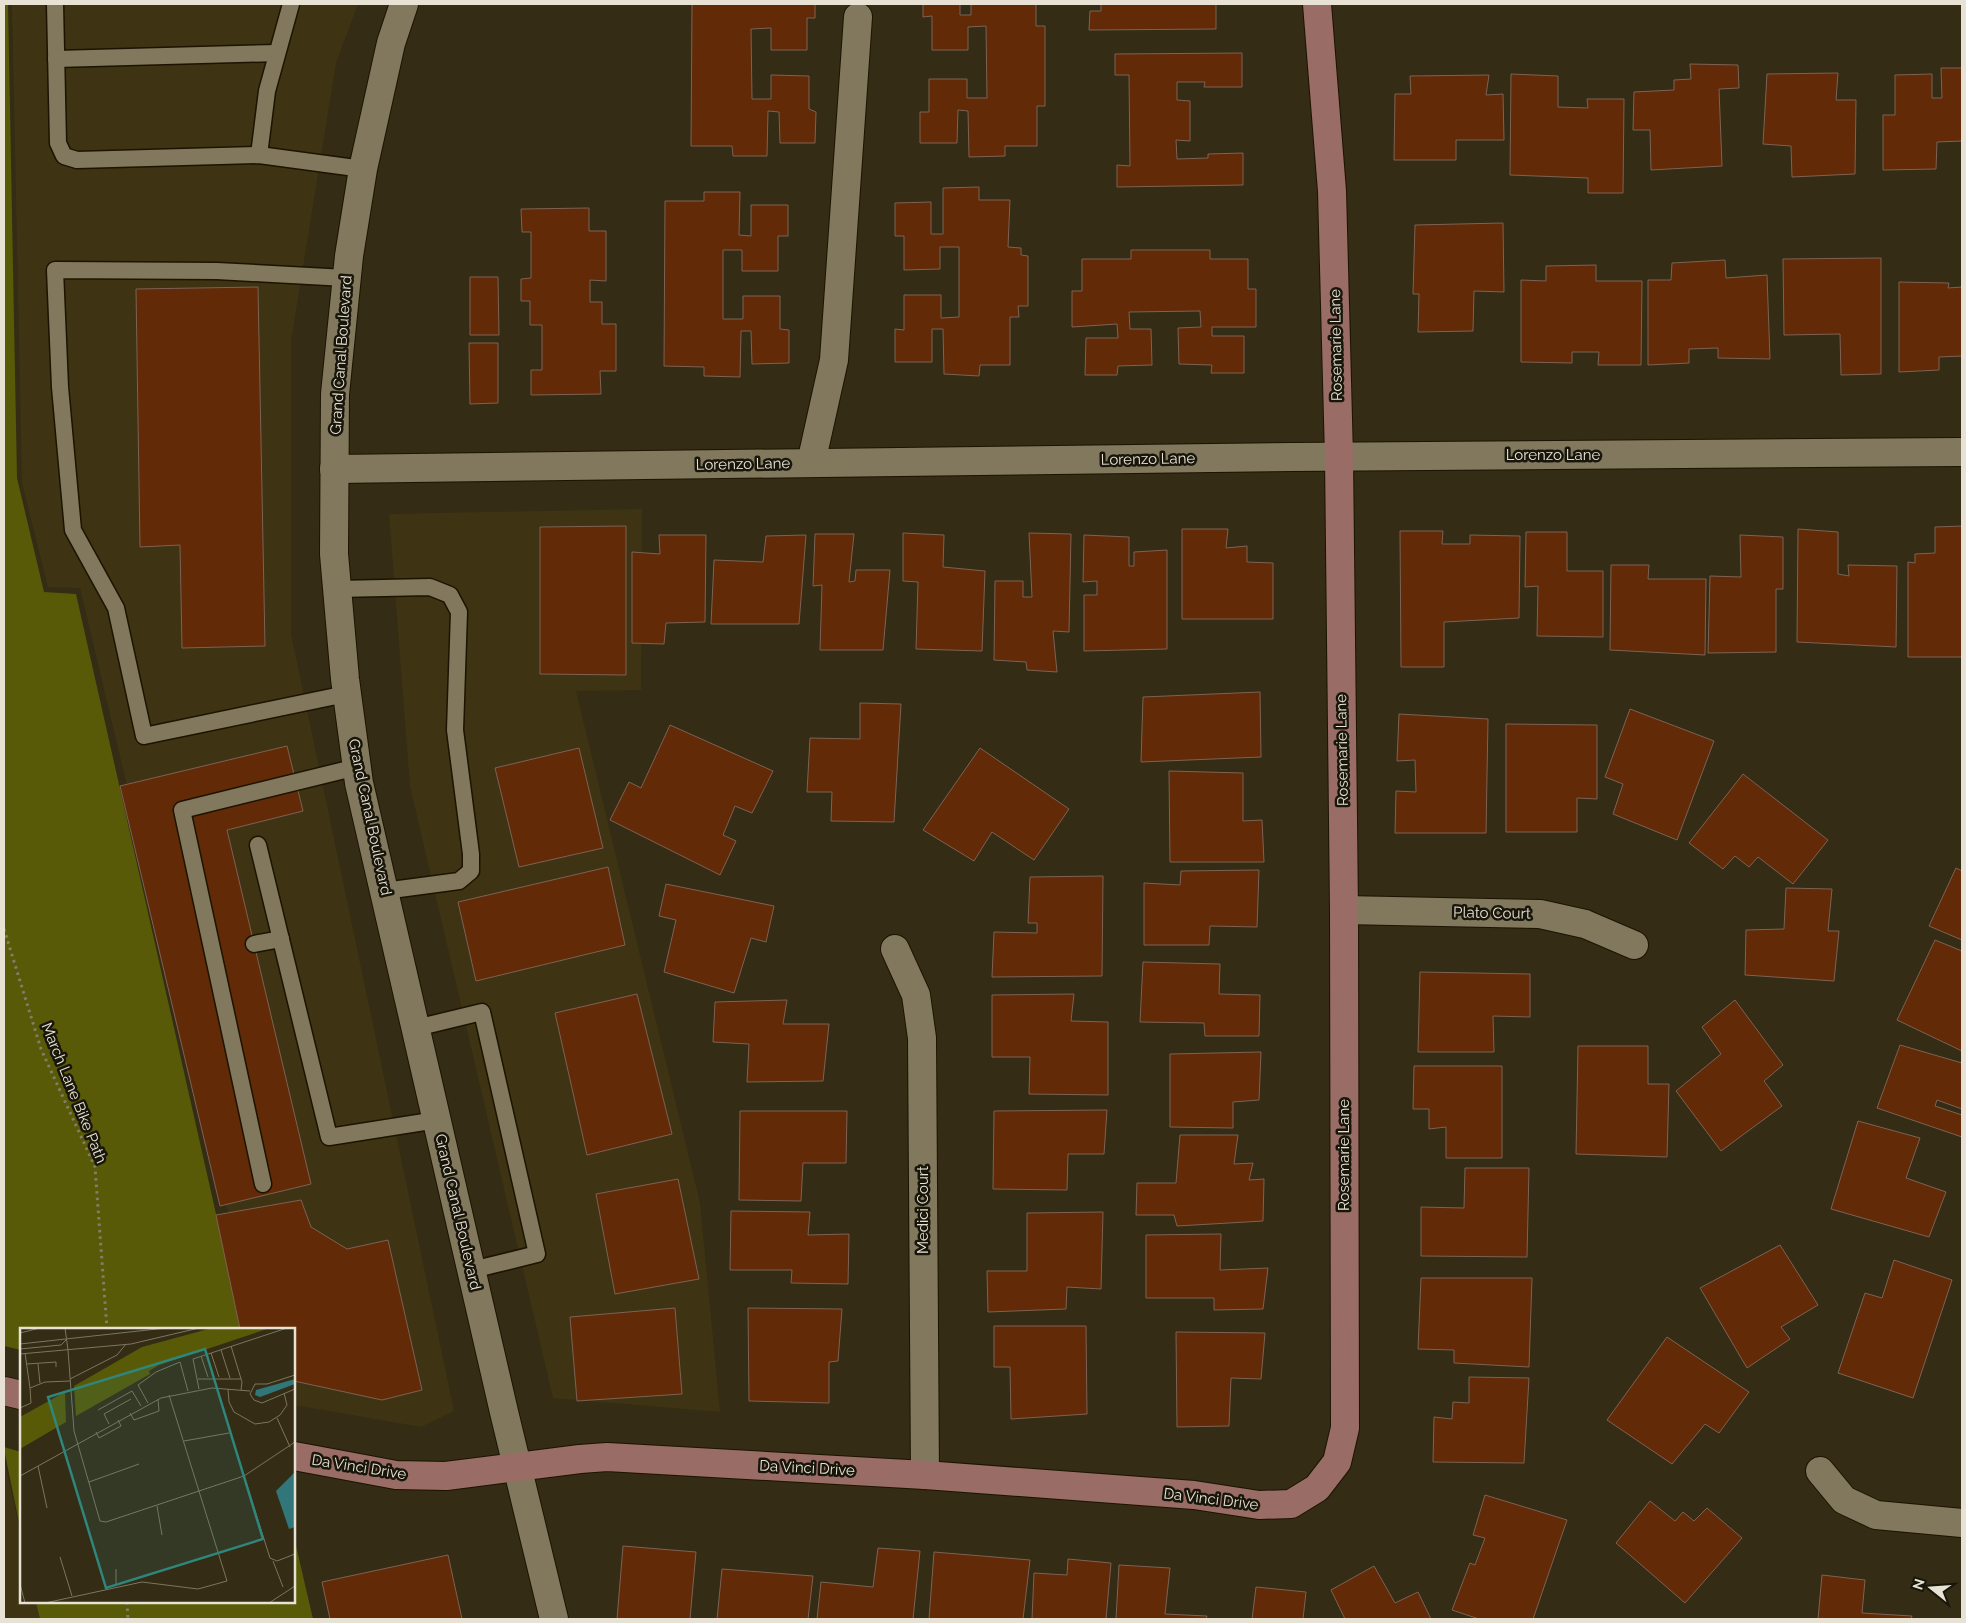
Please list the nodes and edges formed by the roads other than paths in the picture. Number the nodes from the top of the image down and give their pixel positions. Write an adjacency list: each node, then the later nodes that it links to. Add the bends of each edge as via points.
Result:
1 (55, 4): 7 (lane)
2 (291, 4): 6 (lane)
3 (404, 4): 9 (street, Grand Canal Boulevard, via 391,43)
4 (1317, 4): 12 (street, Rosemarie Lane, via 1332,191)
5 (858, 17): 13 (street, via 834,360)
6 (277, 53): 7 (lane); 8 (lane, via 267,91)
7 (56, 59): 8 (lane, via 58,143 64,156 77,160)
8 (259, 155): 9 (lane)
9 (363, 169): 10 (street, Grand Canal Boulevard)
10 (346, 278): 14 (street, Grand Canal Boulevard, via 335,394); 16 (lane, via 217,271 55,270 60,387 73,530 116,608 144,736)
11 (1962, 452): 12 (street, Lorenzo Lane)
12 (1339, 457): 13 (street, Lorenzo Lane); 20 (street, Rosemarie Lane)
13 (811, 463): 14 (street, Lorenzo Lane)
14 (334, 469): 15 (street, Grand Canal Boulevard)
15 (337, 589): 16 (street, Grand Canal Boulevard); 19 (lane, via 430,587 450,595 458,612 455,730 471,854 470,871 459,881)
16 (346, 694): 17 (street, Grand Canal Boulevard)
17 (357, 767): 19 (street, Grand Canal Boulevard); 27 (lane, via 182,810)
18 (258, 845): 21 (lane)
19 (384, 891): 25 (street, Grand Canal Boulevard)
20 (1344, 910): 23 (street, Plato Court, via 1540,914 1585,924); 35 (street, Rosemarie Lane, via 1346,1428 1338,1462)
21 (281, 939): 22 (lane); 26 (lane, via 329,1137)
22 (254, 944)
23 (1634, 945)
24 (895, 950): 34 (street, Medici Court, via 916,995 922,1038)
25 (416, 1028): 26 (street, Grand Canal Boulevard); 28 (lane, via 482,1012 537,1254)
26 (437, 1120): 28 (street, Grand Canal Boulevard)
27 (263, 1184)
28 (472, 1270): 32 (street, Grand Canal Boulevard)
29 (4, 1391): 30 (street)
30 (20, 1395)
31 (295, 1456): 32 (street, Da Vinci Drive, via 396,1475 446,1476)
32 (519, 1467): 34 (street, Da Vinci Drive, via 607,1457); 37 (street, Grand Canal Boulevard)
33 (1820, 1471): 36 (street, via 1844,1500 1876,1515)
34 (925, 1475): 35 (street, Da Vinci Drive, via 1194,1495 1260,1505 1291,1504)
35 (1317, 1488)
36 (1962, 1523)
37 (554, 1619)

